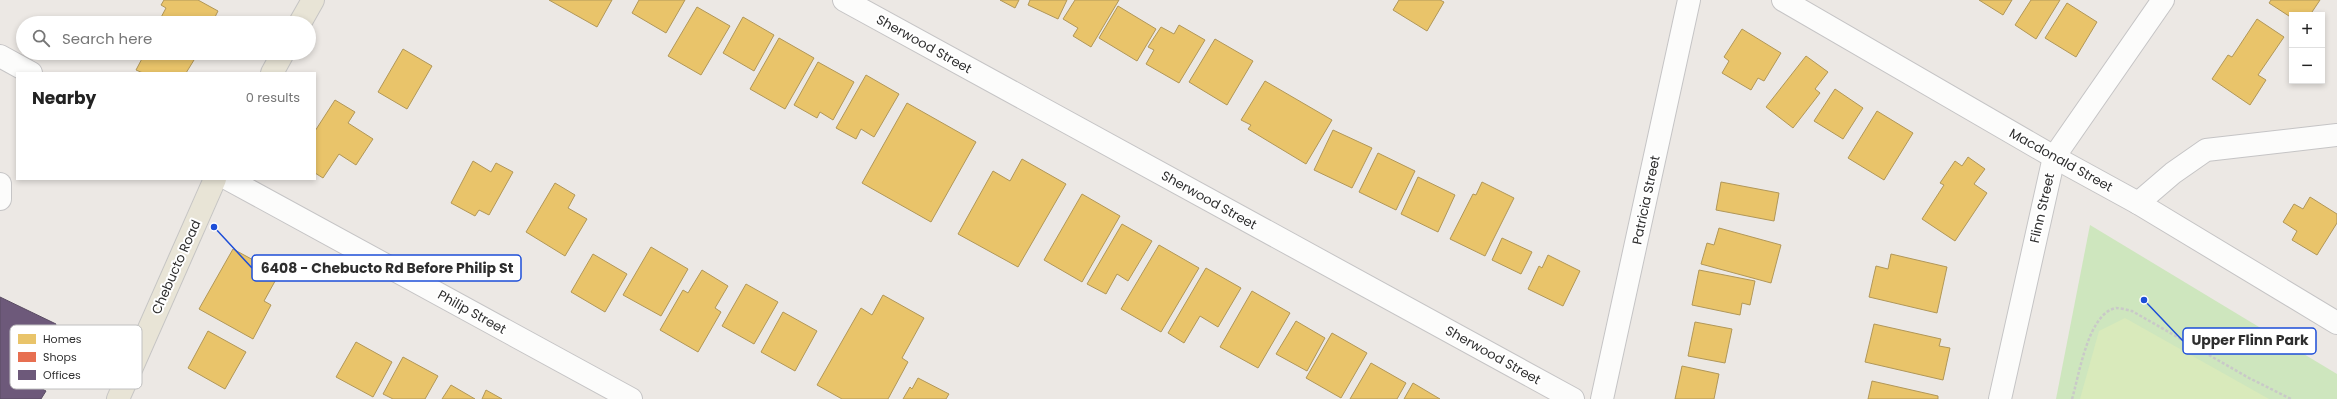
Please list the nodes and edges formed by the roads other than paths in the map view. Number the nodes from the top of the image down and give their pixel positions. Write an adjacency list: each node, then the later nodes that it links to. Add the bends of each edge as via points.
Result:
1 (313, 0): 6 (main road)
2 (844, 0): 21 (street, Sherwood Street)
3 (1689, 0): 22 (street, Patricia Street)
4 (1783, 0): 12 (street, Macdonald Street)
5 (2163, 0): 12 (street, Flinn Street)
6 (304, 16)
7 (0, 56): 9 (street)
8 (279, 60): 10 (main road)
9 (29, 72)
10 (273, 72)
11 (2337, 135): 17 (street, via 2206,150 2173,173)
12 (2054, 157): 17 (street, Macdonald Street); 23 (street, Flinn Street)
13 (214, 180): 19 (main road, Chebucto Road)
14 (230, 180): 20 (street, Philip Street)
15 (0, 184): 16 (street)
16 (0, 199)
17 (2138, 203): 18 (street, Macdonald Street)
18 (2337, 324)
19 (142, 340)
20 (632, 399)
21 (1573, 399)
22 (1602, 399)
23 (2000, 399)

